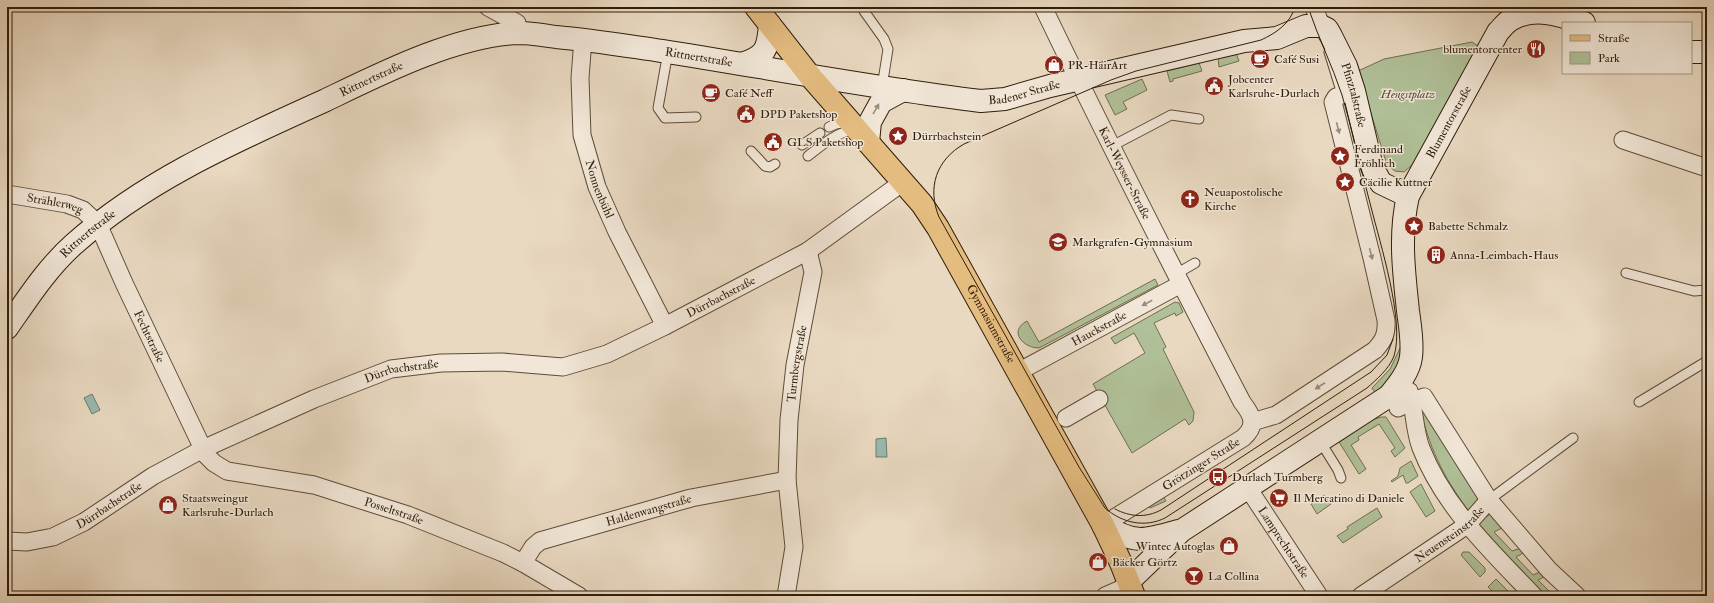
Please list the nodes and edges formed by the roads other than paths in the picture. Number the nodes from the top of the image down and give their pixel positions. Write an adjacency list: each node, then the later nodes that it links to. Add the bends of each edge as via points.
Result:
1 (488, 7): 8 (street, via 518,23)
2 (756, 7): 7 (main road)
3 (864, 7): 16 (lane, via 888,49)
4 (1043, 7): 15 (street, Karl-Weysser-Straße)
5 (1317, 16): 15 (main road, Badener Straße, via 1306,26 1277,38 1238,42); 17 (main road, Pfinztalstraße, via 1327,29 1346,66)
6 (1580, 22): 32 (main road, Blumentorstraße, via 1548,13 1528,12 1510,20 1498,32)
7 (770, 25): 13 (main road, via 767,48 763,54); 14 (main road)
8 (519, 33): 9 (main road, Rittnertstraße); 33 (main road, Rittnertstraße, via 439,51 375,77 191,164)
9 (583, 39): 10 (main road, Rittnertstraße); 39 (street, Nonnenbühl, via 580,78 582,136 597,187)
10 (668, 52): 13 (main road, Rittnertstraße); 18 (lane, via 658,108 665,118)
11 (1692, 52): 12 (main road)
12 (1707, 52)
13 (742, 64): 14 (main road, Rittnertstraße)
14 (810, 76): 16 (main road, Badener Straße); 21 (main road, Gymnasiumstraße)
15 (1078, 81): 16 (main road, Badener Straße, via 1005,99 981,101); 25 (street, Karl-Weysser-Straße)
16 (892, 88): 21 (main road, one-way to 16, via 870,122 880,102)
17 (1348, 93): 32 (main road, Pfinztalstraße, via 1372,167 1381,182); 47 (street, one-way to 47, via 1336,97 1333,102 1334,112 1386,320 1385,338 1374,350 1276,415)
18 (696, 117)
19 (1199, 119): 25 (lane, via 1171,115)
20 (829, 127): 21 (lane, via 836,124)
21 (859, 131): 27 (lane, via 843,131); 30 (main road, Gymnasiumstraße)
22 (820, 133): 24 (lane)
23 (1623, 140): 29 (street)
24 (802, 146)
25 (1112, 146): 37 (street, Karl-Weysser-Straße)
26 (752, 151): 28 (lane, via 765,166)
27 (808, 156)
28 (775, 164)
29 (1707, 168)
30 (903, 182): 34 (street); 42 (main road, Gymnasiumstraße, via 938,228)
31 (7, 194): 33 (street, Strählerweg, via 67,204 82,210)
32 (1408, 196): 44 (main road, Blumentorstraße, via 1403,215 1403,271 1412,345)
33 (98, 224): 40 (main road, Rittnertstraße, via 50,267); 50 (street, Fechtstraße)
34 (808, 250): 39 (street, Dürrbachstraße); 53 (street, Turmbergstraße, via 813,272 795,366 789,420)
35 (1195, 263): 37 (lane)
36 (1626, 272): 38 (lane, via 1694,291)
37 (1178, 279): 42 (street, Hauckstraße, one-way to 42); 47 (street, Karl-Weysser-Straße, via 1242,402 1249,410)
38 (1707, 290)
39 (665, 326): 50 (street, Dürrbachstraße, via 607,354 563,367 502,362 441,363 390,369 314,399)
40 (7, 328)
41 (1707, 361): 45 (lane)
42 (1018, 372): 51 (main road, Gymnasiumstraße)
43 (1099, 399): 46 (street)
44 (1399, 402): 49 (main road); 56 (street, via 1424,397); 57 (street, via 1426,460 1445,494)
45 (1639, 402)
46 (1066, 418)
47 (1252, 422): 58 (street, Grötzinger Straße, via 1248,434 1243,438)
48 (1573, 438): 56 (lane, Neuensteinstraße)
49 (1320, 441): 52 (lane); 55 (main road)
50 (203, 449): 60 (street, Dürrbachstraße, via 153,476 84,522 53,537 27,542); 61 (street, Posseltstraße, via 214,463 227,471 322,487 408,515)
51 (1072, 468): 54 (lane); 58 (main road, Gymnasiumstraße)
52 (1341, 478)
53 (787, 480): 61 (street, Haldenwangstraße, via 692,498 540,541); 64 (street, Turmbergstraße, via 794,547)
54 (1089, 485)
55 (1248, 488): 59 (main road); 66 (street, Lamprechtstraße)
56 (1489, 500): 57 (street, Neuensteinstraße); 69 (street, via 1549,570)
57 (1467, 524): 67 (street, Neuensteinstraße); 68 (street)
58 (1103, 525): 59 (main road, via 1133,540 1146,540); 62 (main road, Gymnasiumstraße)
59 (1181, 531): 62 (main road)
60 (7, 541)
61 (523, 563): 63 (street, Posseltstraße)
62 (1131, 589): 65 (street, via 1121,589)
63 (579, 596)
64 (786, 596)
65 (1105, 596)
66 (1319, 596)
67 (1361, 596)
68 (1534, 596)
69 (1576, 596)

